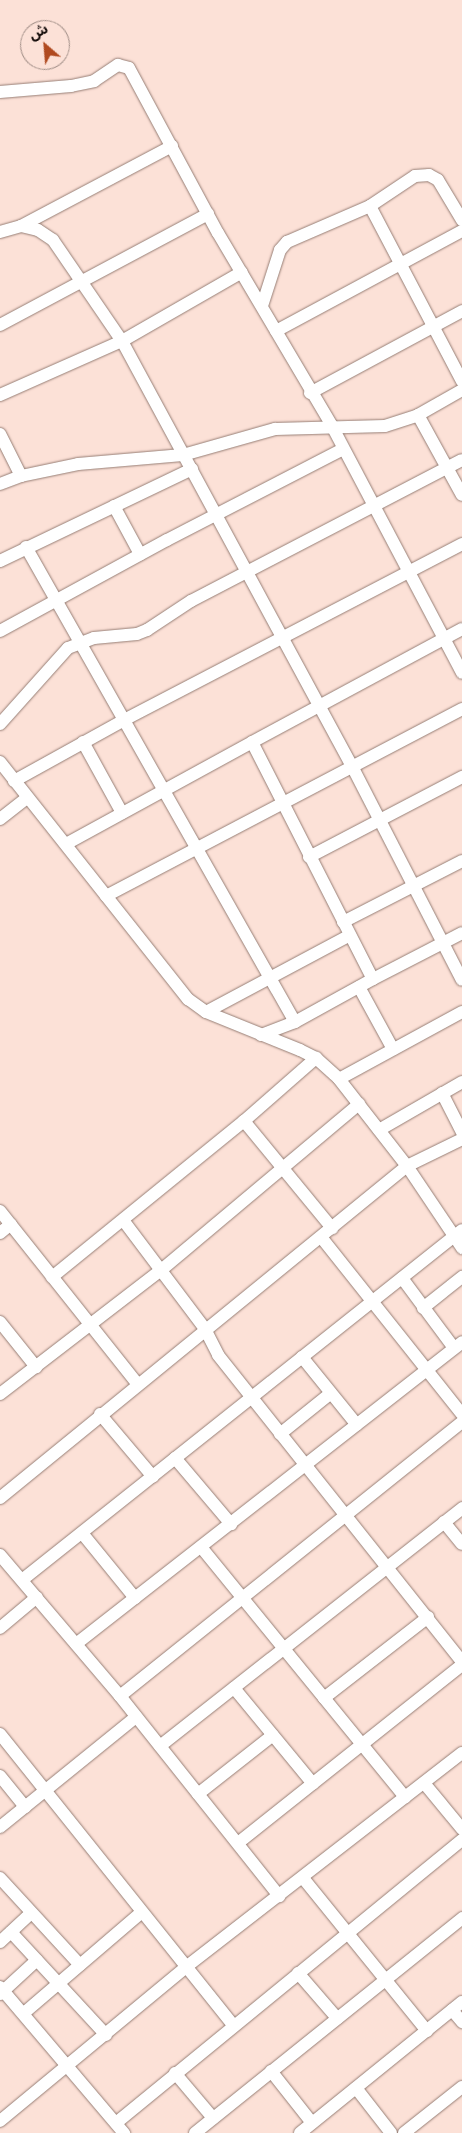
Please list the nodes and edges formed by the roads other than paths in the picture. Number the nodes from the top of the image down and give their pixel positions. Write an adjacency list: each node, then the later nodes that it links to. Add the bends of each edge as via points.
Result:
1 (0, 92): 2 (street, via 94,81 124,64)
2 (172, 146): 4 (street); 6 (street)
3 (370, 206): 5 (street, via 422,174 438,180); 9 (street); 12 (street, via 286,242 280,250)
4 (208, 214): 10 (street); 11 (street)
5 (462, 220)
6 (22, 226): 8 (street); 11 (street, via 38,230 53,240)
7 (462, 231): 9 (street)
8 (0, 232)
9 (401, 265): 15 (street); 16 (street)
10 (242, 272): 12 (street); 17 (street)
11 (83, 281): 14 (street); 17 (street)
12 (262, 306): 16 (street)
13 (462, 311): 15 (street)
14 (0, 325)
15 (434, 327): 18 (street); 20 (street)
16 (276, 330): 20 (street)
17 (122, 341): 21 (street); 26 (street)
18 (462, 381)
19 (462, 390): 22 (street)
20 (310, 392): 23 (street)
21 (0, 395)
22 (418, 415): 23 (street, via 385,426); 28 (street)
23 (332, 426): 25 (street); 26 (street, via 256,432)
24 (0, 434): 30 (street)
25 (344, 449): 34 (street); 35 (street)
26 (182, 455): 29 (street); 30 (street, via 104,460)
27 (462, 460): 28 (street)
28 (448, 468): 32 (street); 34 (street)
29 (192, 470): 33 (street); 35 (street)
30 (21, 476): 31 (street)
31 (0, 484)
32 (462, 495)
33 (114, 506): 37 (street); 38 (street)
34 (374, 506): 40 (street); 41 (street)
35 (216, 516): 38 (street); 41 (street)
36 (462, 544): 40 (street)
37 (26, 547): 39 (street); 42 (street)
38 (140, 554): 42 (street)
39 (0, 561)
40 (408, 571): 45 (street); 46 (street)
41 (246, 573): 46 (street); 47 (street, via 137,634 113,634)
42 (57, 601): 44 (street); 47 (street)
43 (462, 629): 45 (street)
44 (0, 632)
45 (444, 638): 48 (street); 49 (street)
46 (281, 639): 49 (street); 51 (street)
47 (80, 642): 51 (street); 52 (street, via 59,655)
48 (462, 672)
49 (319, 706): 54 (street); 56 (street)
50 (462, 709): 56 (street)
51 (124, 720): 53 (street); 59 (street)
52 (0, 724)
53 (83, 742): 58 (street); 62 (street)
54 (252, 742): 59 (street); 61 (street)
55 (0, 762): 58 (street)
56 (353, 768): 61 (street); 64 (street)
57 (462, 777): 64 (street)
58 (14, 781): 60 (street)
59 (164, 790): 62 (street); 66 (street)
60 (27, 798): 63 (street); 65 (street)
61 (283, 803): 66 (street); 67 (street)
62 (122, 813): 65 (street)
63 (0, 819)
64 (380, 820): 67 (street); 69 (street)
65 (66, 844): 70 (street)
66 (196, 847): 70 (street); 75 (street)
67 (309, 857): 71 (street)
68 (462, 860): 69 (street)
69 (414, 886): 71 (street); 74 (street)
70 (106, 896): 79 (street, via 172,982)
71 (343, 922): 73 (street)
72 (462, 933): 74 (street)
73 (350, 935): 75 (street); 76 (street)
74 (442, 943): 76 (street); 77 (street)
75 (271, 978): 79 (street); 81 (street)
76 (373, 979): 78 (street)
77 (462, 980)
78 (359, 987): 81 (street); 83 (street)
79 (206, 1012): 82 (street)
80 (462, 1012): 83 (street)
81 (295, 1022): 82 (street)
82 (261, 1036): 84 (street)
83 (393, 1049): 85 (street)
84 (316, 1058): 85 (street); 89 (street)
85 (339, 1079): 88 (street)
86 (462, 1082): 87 (street)
87 (442, 1094): 90 (street); 91 (street)
88 (359, 1104): 90 (street); 94 (street)
89 (244, 1121): 94 (street); 96 (street)
90 (379, 1130): 93 (street)
91 (462, 1132)
92 (462, 1139): 93 (street)
93 (406, 1166): 98 (street); 99 (street)
94 (285, 1168): 98 (street); 103 (street)
95 (0, 1211): 97 (street)
96 (123, 1220): 103 (street); 104 (street)
97 (11, 1224): 100 (street); 104 (street)
98 (332, 1228): 101 (street)
99 (458, 1232): 102 (street); 106 (street)
100 (0, 1233)
101 (321, 1237): 107 (street); 111 (street)
102 (462, 1248)
103 (160, 1271): 110 (street); 111 (street)
104 (52, 1277): 110 (street)
105 (462, 1277): 108 (street)
106 (402, 1278): 107 (street); 108 (street)
107 (372, 1302): 113 (street); 115 (street)
108 (423, 1308): 112 (street)
109 (0, 1322): 114 (street)
110 (90, 1325): 114 (street); 116 (street)
111 (205, 1328): 116 (street); 119 (street, via 213,1346)
112 (458, 1345): 115 (street)
113 (302, 1357): 117 (street); 119 (street)
114 (36, 1367): 118 (street)
115 (426, 1370): 121 (street); 123 (street)
116 (137, 1383): 120 (street)
117 (331, 1393): 123 (street); 124 (street)
118 (0, 1394)
119 (252, 1397): 124 (street); 125 (street)
120 (100, 1414): 127 (street); 128 (street)
121 (462, 1414)
122 (462, 1422): 130 (street)
123 (357, 1425): 126 (street)
124 (280, 1434): 126 (street)
125 (175, 1458): 127 (street); 132 (street)
126 (306, 1466): 130 (street); 132 (street)
127 (153, 1477): 133 (street)
128 (2, 1492)
129 (462, 1508): 131 (street)
130 (346, 1516): 137 (street); 141 (street)
131 (444, 1522): 134 (street); 137 (street)
132 (231, 1524): 135 (street)
133 (82, 1533): 138 (street); 140 (street)
134 (462, 1544)
135 (201, 1546): 140 (street); 141 (street)
136 (0, 1555): 138 (street)
137 (387, 1566): 142 (street); 145 (street)
138 (22, 1580): 139 (street)
139 (36, 1597): 143 (street); 144 (street)
140 (135, 1598): 144 (street)
141 (243, 1598): 145 (street); 148 (street)
142 (428, 1617): 146 (street); 149 (street)
143 (0, 1628)
144 (76, 1644): 148 (street)
145 (284, 1650): 147 (street); 149 (street)
146 (462, 1664): 153 (street)
147 (234, 1688): 152 (street); 154 (street)
148 (120, 1696): 150 (street)
149 (324, 1698): 153 (street)
150 (136, 1717): 154 (street); 159 (street)
151 (0, 1734): 159 (street)
152 (272, 1734): 158 (street); 160 (street)
153 (363, 1745): 158 (street); 161 (street)
154 (160, 1746): 160 (street)
155 (462, 1753): 156 (street)
156 (424, 1783): 161 (street); 164 (street)
157 (2, 1784): 162 (street)
158 (313, 1784): 166 (street)
159 (47, 1790): 162 (street); 171 (street)
160 (198, 1794): 166 (street)
161 (405, 1797): 168 (street)
162 (25, 1807): 163 (street)
163 (0, 1827)
164 (462, 1829)
165 (462, 1840): 174 (street)
166 (238, 1843): 169 (street)
167 (0, 1878): 170 (street)
168 (303, 1878): 169 (street); 174 (street)
169 (279, 1896): 178 (street)
170 (31, 1912): 173 (street); 177 (street)
171 (142, 1912): 177 (street); 178 (street)
172 (462, 1918): 180 (street)
173 (11, 1932): 175 (street); 176 (street)
174 (347, 1933): 179 (street); 180 (street)
175 (0, 1942)
176 (37, 1960): 181 (street); 182 (street)
177 (80, 1965): 181 (street)
178 (186, 1968): 187 (street); 189 (street)
179 (298, 1973): 185 (street); 187 (street)
180 (385, 1980): 185 (street); 188 (street)
181 (58, 1984): 184 (street); 189 (street)
182 (1, 1991): 184 (street)
183 (457, 2006): 186 (street); 188 (street)
184 (24, 2013): 190 (street)
185 (337, 2018): 191 (street)
186 (462, 2022)
187 (234, 2026): 192 (street)
188 (427, 2031): 194 (street)
189 (106, 2035): 190 (street)
190 (70, 2066): 196 (street); 197 (street)
191 (271, 2071): 195 (street); 198 (street)
192 (176, 2073): 195 (street); 197 (street)
193 (462, 2087): 203 (street)
194 (356, 2088): 198 (street); 202 (street)
195 (213, 2118): 200 (street)
196 (0, 2121)
197 (116, 2123): 199 (street)
198 (312, 2123): 201 (street)
199 (124, 2133)
200 (195, 2133)
201 (300, 2133)
202 (391, 2133)
203 (404, 2133)

